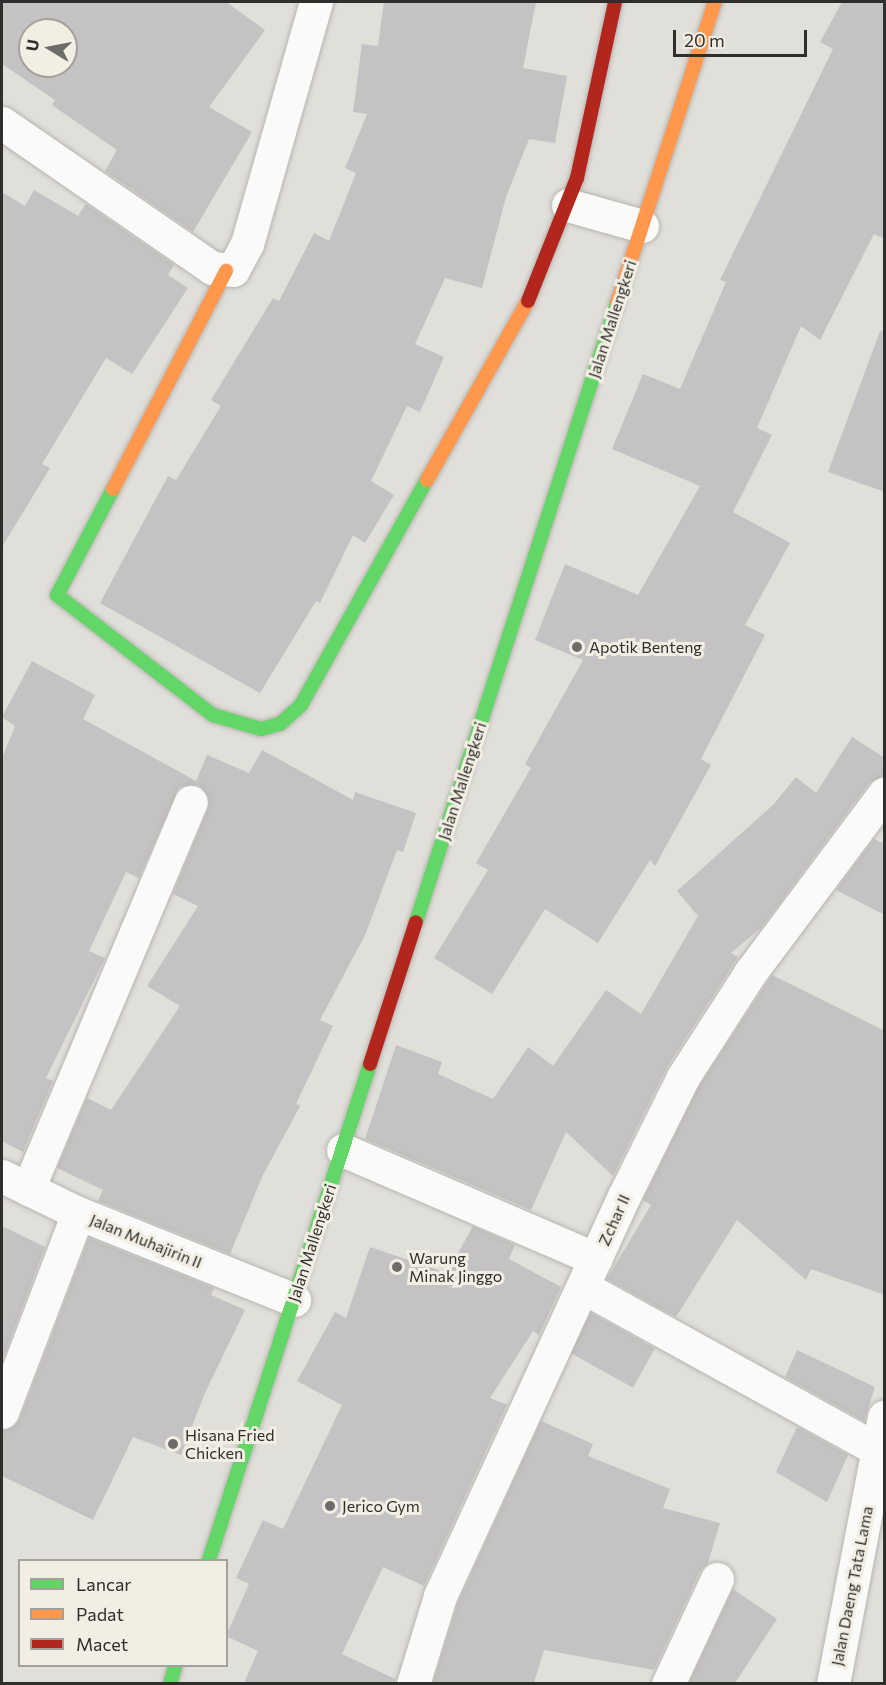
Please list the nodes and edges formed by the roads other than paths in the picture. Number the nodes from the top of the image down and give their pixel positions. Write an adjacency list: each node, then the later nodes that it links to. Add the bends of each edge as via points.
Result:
1 (615, 2): 5 (main road, via 595,104)
2 (715, 2): 6 (main road, Jalan Mallengkeri)
3 (310, 5): 7 (street, via 247,244 237,265)
4 (2, 123): 7 (street, via 212,268)
5 (568, 205): 6 (street); 7 (main road, via 539,281 301,705 280,724 261,729 213,716 57,595)
6 (642, 226): 10 (main road, Jalan Mallengkeri)
7 (226, 272)
8 (885, 794): 13 (street, Zchar II, via 750,974 683,1077)
9 (191, 802): 11 (street)
10 (343, 1150): 13 (street); 14 (main road, Jalan Mallengkeri)
11 (15, 1183): 12 (street, Jalan Muhajirin II)
12 (78, 1213): 14 (street, Jalan Muhajirin II); 15 (street)
13 (590, 1273): 17 (street); 22 (street, Zchar II, via 440,1596)
14 (294, 1300): 18 (main road, Jalan Mallengkeri)
15 (2, 1412)
16 (885, 1417): 17 (street, Jalan Daeng Tata Lama)
17 (878, 1450): 24 (street, Jalan Daeng Tata Lama)
18 (209, 1559)
19 (717, 1580): 23 (street)
20 (175, 1667): 21 (main road)
21 (170, 1683)
22 (413, 1683)
23 (668, 1683)
24 (834, 1683)

